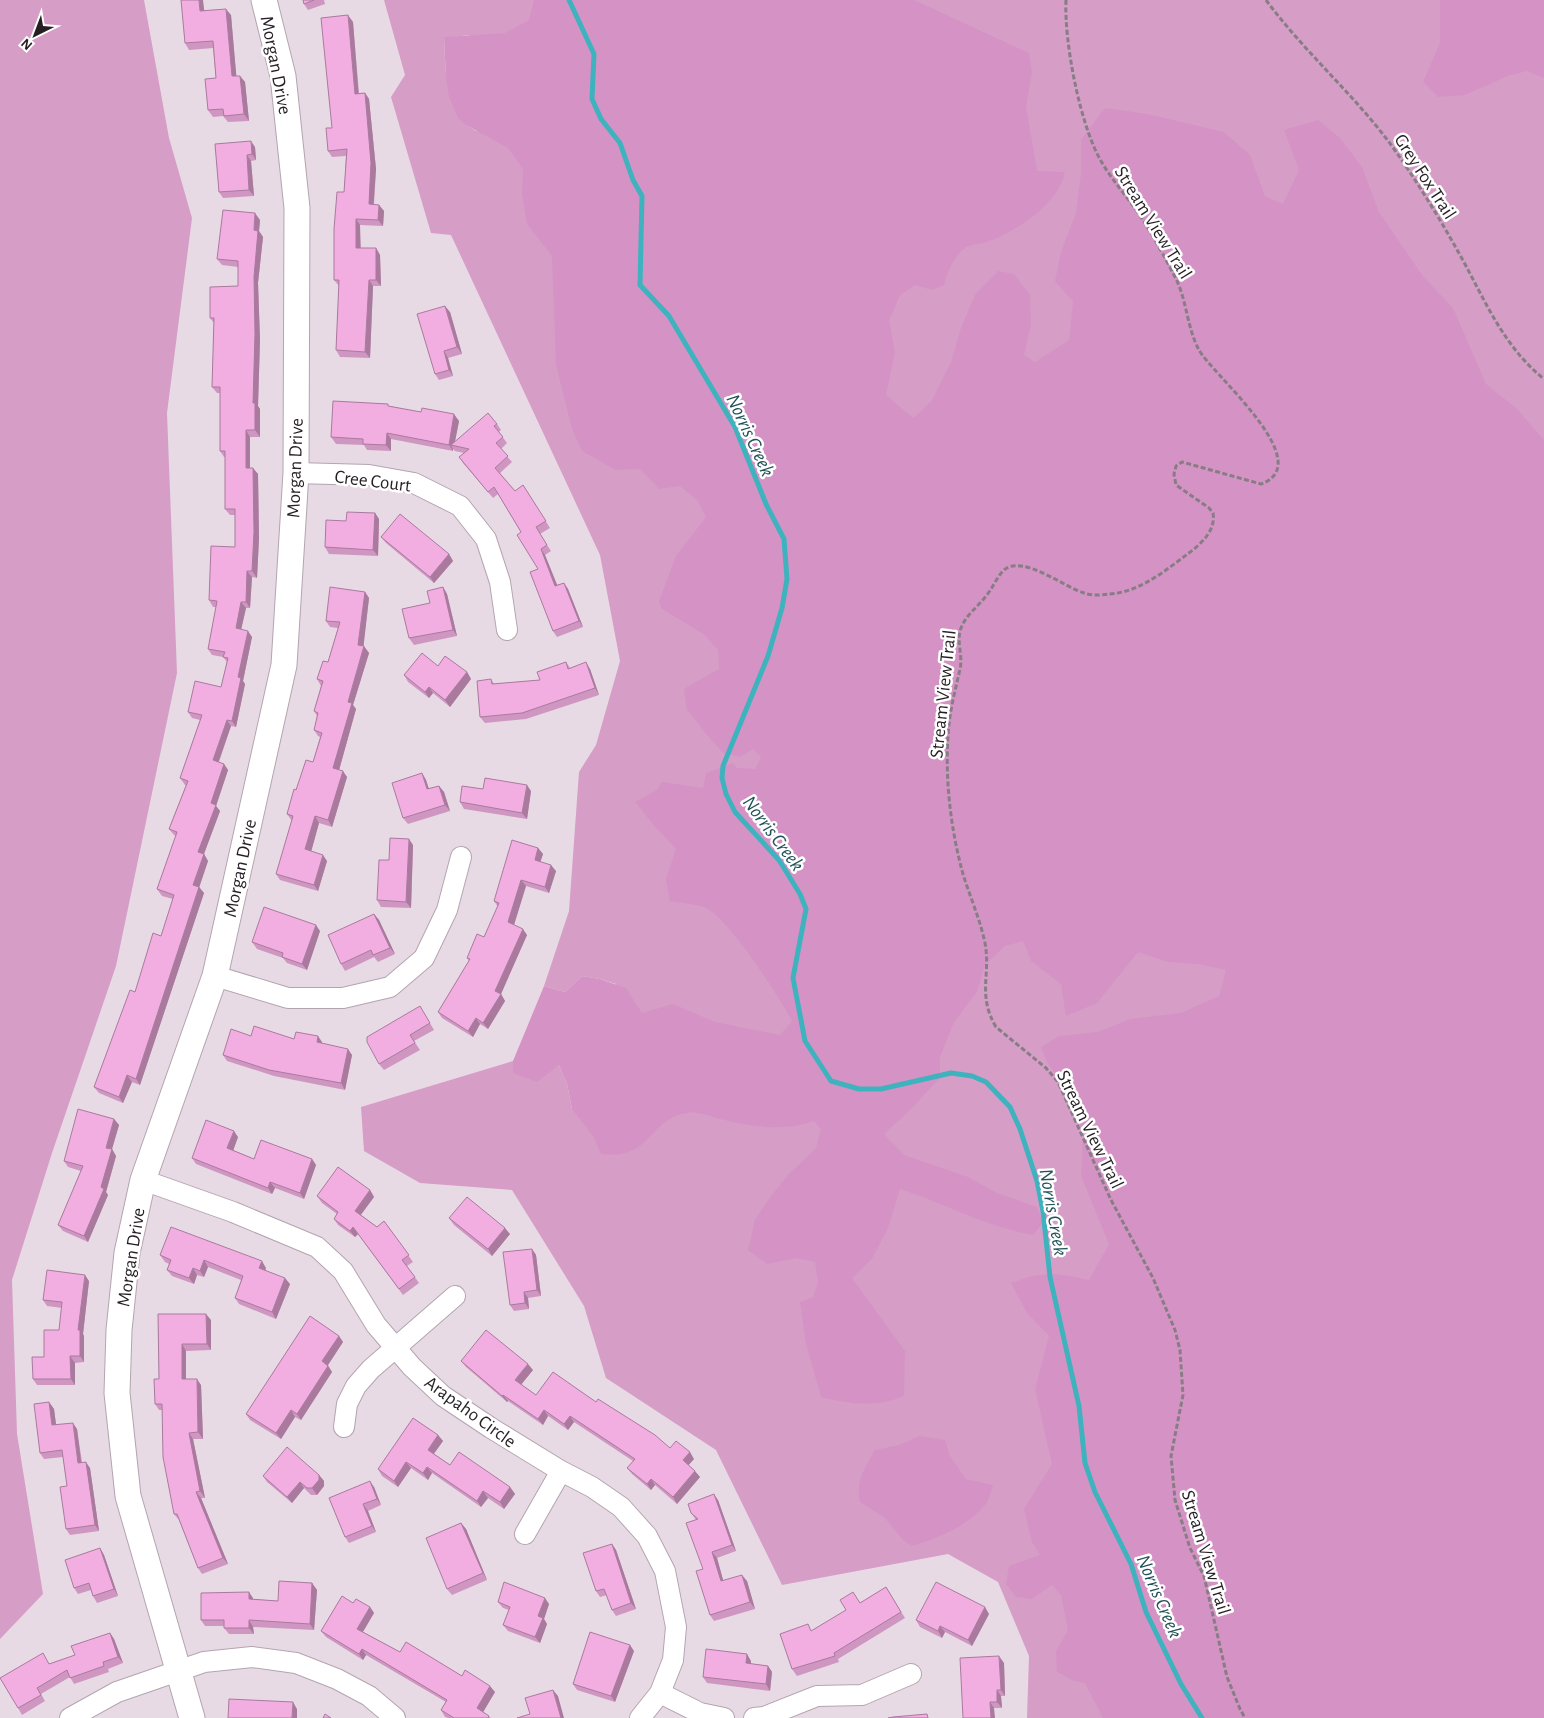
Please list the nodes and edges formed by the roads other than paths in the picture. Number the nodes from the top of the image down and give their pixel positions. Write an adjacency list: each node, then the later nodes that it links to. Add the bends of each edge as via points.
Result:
1 (264, 0): 2 (street, Morgan Drive, via 283,76 297,208)
2 (296, 473): 3 (street, Cree Court, via 369,475 414,483 460,506 486,539 500,582); 5 (street, Morgan Drive, via 284,665)
3 (507, 630)
4 (461, 857): 5 (street, via 447,910 424,958 390,987 343,998 288,998)
5 (215, 976): 6 (street, Morgan Drive)
6 (143, 1180): 8 (street, Arapaho Circle, via 317,1247 343,1271); 12 (street, Morgan Drive, via 127,1253 119,1330 118,1393 128,1496)
7 (455, 1296): 8 (street)
8 (396, 1349): 9 (street, via 356,1386 347,1404); 10 (street, Arapaho Circle, via 443,1396)
9 (344, 1427)
10 (561, 1472): 11 (street); 14 (street, Arapaho Circle, via 592,1487 621,1507 647,1536 665,1571 676,1627 672,1660)
11 (525, 1534)
12 (178, 1671): 15 (street, via 117,1692); 16 (street, Morgan Drive); 17 (street, via 204,1662 252,1657 296,1663 337,1678 369,1696)
13 (910, 1674): 20 (street, via 862,1695 817,1696)
14 (660, 1694): 18 (street, Arapaho Circle); 19 (street, via 700,1713)
15 (70, 1718)
16 (192, 1718)
17 (395, 1718)
18 (640, 1718)
19 (724, 1718)
20 (754, 1718)

